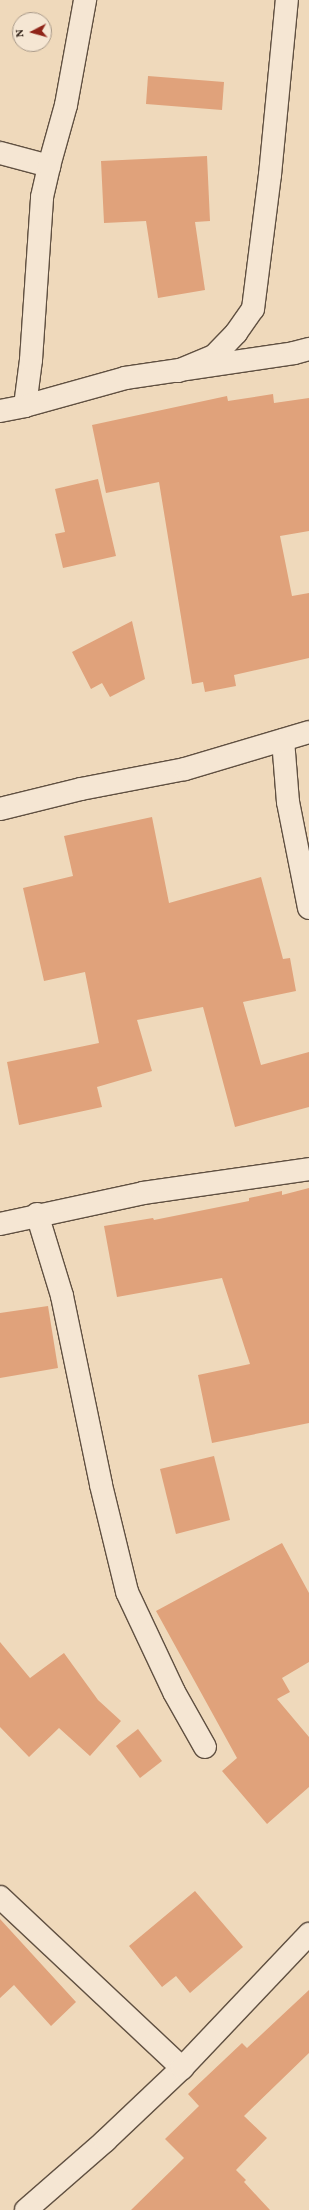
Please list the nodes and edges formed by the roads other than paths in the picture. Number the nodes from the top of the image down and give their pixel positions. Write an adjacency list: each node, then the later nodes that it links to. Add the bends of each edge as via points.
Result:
1 (85, 0): 4 (street, via 66,105)
2 (287, 0): 6 (street, via 270,175 253,309 236,333 214,356)
3 (0, 153): 4 (street)
4 (49, 166): 7 (street, via 42,198 31,360)
5 (309, 349): 6 (street)
6 (178, 371): 7 (street, via 125,378)
7 (25, 406): 8 (street)
8 (0, 411)
9 (309, 732): 10 (street)
10 (283, 740): 11 (street, via 185,769 81,789); 12 (street, via 288,802)
11 (0, 809)
12 (309, 908)
13 (309, 1169): 14 (street, via 143,1193)
14 (37, 1214): 15 (street); 16 (street, via 62,1296 101,1485 127,1592 174,1692)
15 (0, 1224)
16 (205, 1747)
17 (0, 1896): 19 (street)
18 (309, 1934): 19 (street)
19 (182, 2068): 20 (street, via 105,2141)
20 (26, 2210)

